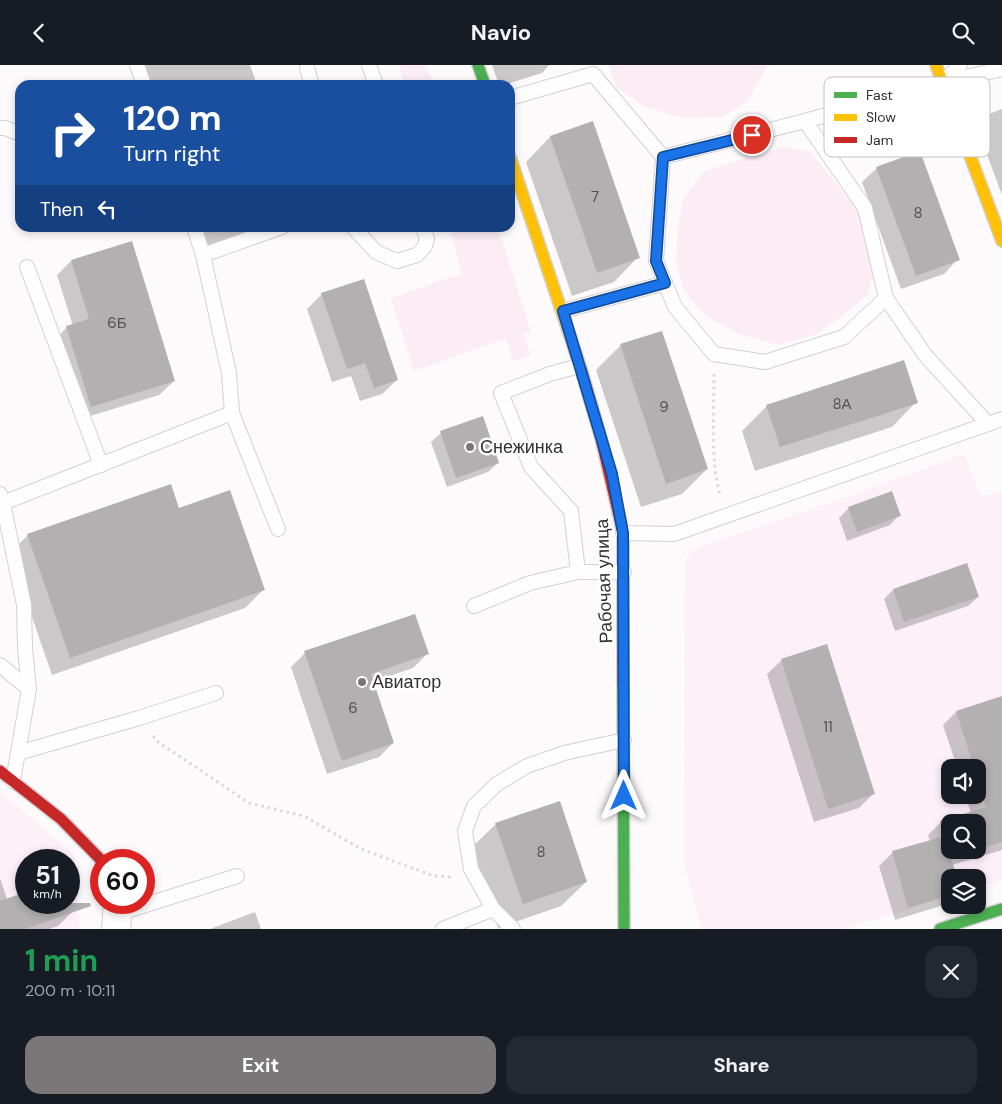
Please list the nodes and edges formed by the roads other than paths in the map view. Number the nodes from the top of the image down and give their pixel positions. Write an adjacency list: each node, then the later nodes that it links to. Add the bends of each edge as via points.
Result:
1 (137, 65): 12 (lane)
2 (370, 65): 14 (lane)
3 (478, 65): 15 (main road)
4 (936, 65): 9 (main road)
5 (960, 65): 10 (lane)
6 (310, 66): 13 (lane)
7 (592, 69): 16 (lane); 22 (lane)
8 (1002, 69): 11 (lane)
9 (941, 77)
10 (948, 77)
11 (966, 77)
12 (142, 80)
13 (311, 80)
14 (374, 80)
15 (483, 80)
16 (515, 96)
17 (824, 115): 18 (lane)
18 (804, 121): 21 (lane); 22 (lane)
19 (0, 128): 20 (lane)
20 (15, 132)
21 (824, 150)
22 (663, 157): 33 (lane, via 656,261)
23 (829, 157): 34 (lane, via 865,208)
24 (971, 157): 30 (main road)
25 (515, 172): 35 (main road, Рабочая улица)
26 (196, 232): 31 (lane)
27 (268, 232): 31 (lane)
28 (358, 232): 29 (lane, via 376,252 397,261 417,255 425,247)
29 (425, 232)
30 (1002, 241)
31 (203, 255): 37 (lane, via 229,373)
32 (27, 267): 40 (lane)
33 (665, 283): 34 (lane, via 674,307 714,354 765,362 844,337); 35 (lane)
34 (886, 298): 39 (lane, via 925,355)
35 (563, 311): 36 (main road, Рабочая улица)
36 (579, 366): 43 (main road, Рабочая улица, via 612,474); 45 (lane, via 501,393 531,467 571,511)
37 (232, 413): 40 (lane); 42 (lane)
38 (1002, 419): 39 (lane)
39 (988, 424): 43 (lane, via 674,534)
40 (101, 465): 41 (lane)
41 (1, 499): 48 (lane, via 24,605)
42 (278, 529)
43 (623, 533): 44 (main road, Рабочая улица)
44 (624, 572): 45 (lane); 50 (main road, Рабочая улица)
45 (578, 573): 46 (lane, via 530,583)
46 (474, 606)
47 (0, 665): 48 (lane)
48 (29, 689): 51 (lane)
49 (216, 693): 51 (lane)
50 (624, 740): 56 (lane, via 564,753 527,766 497,784 474,806 466,831 470,869); 61 (main road, Рабочая улица)
51 (18, 753): 53 (lane)
52 (0, 771): 53 (main road)
53 (13, 781): 54 (main road, via 60,819)
54 (90, 849)
55 (237, 876): 58 (lane)
56 (494, 909): 59 (lane); 60 (lane)
57 (1002, 909): 62 (main road)
58 (117, 915)
59 (443, 929)
60 (513, 929)
61 (624, 929)
62 (940, 929)

